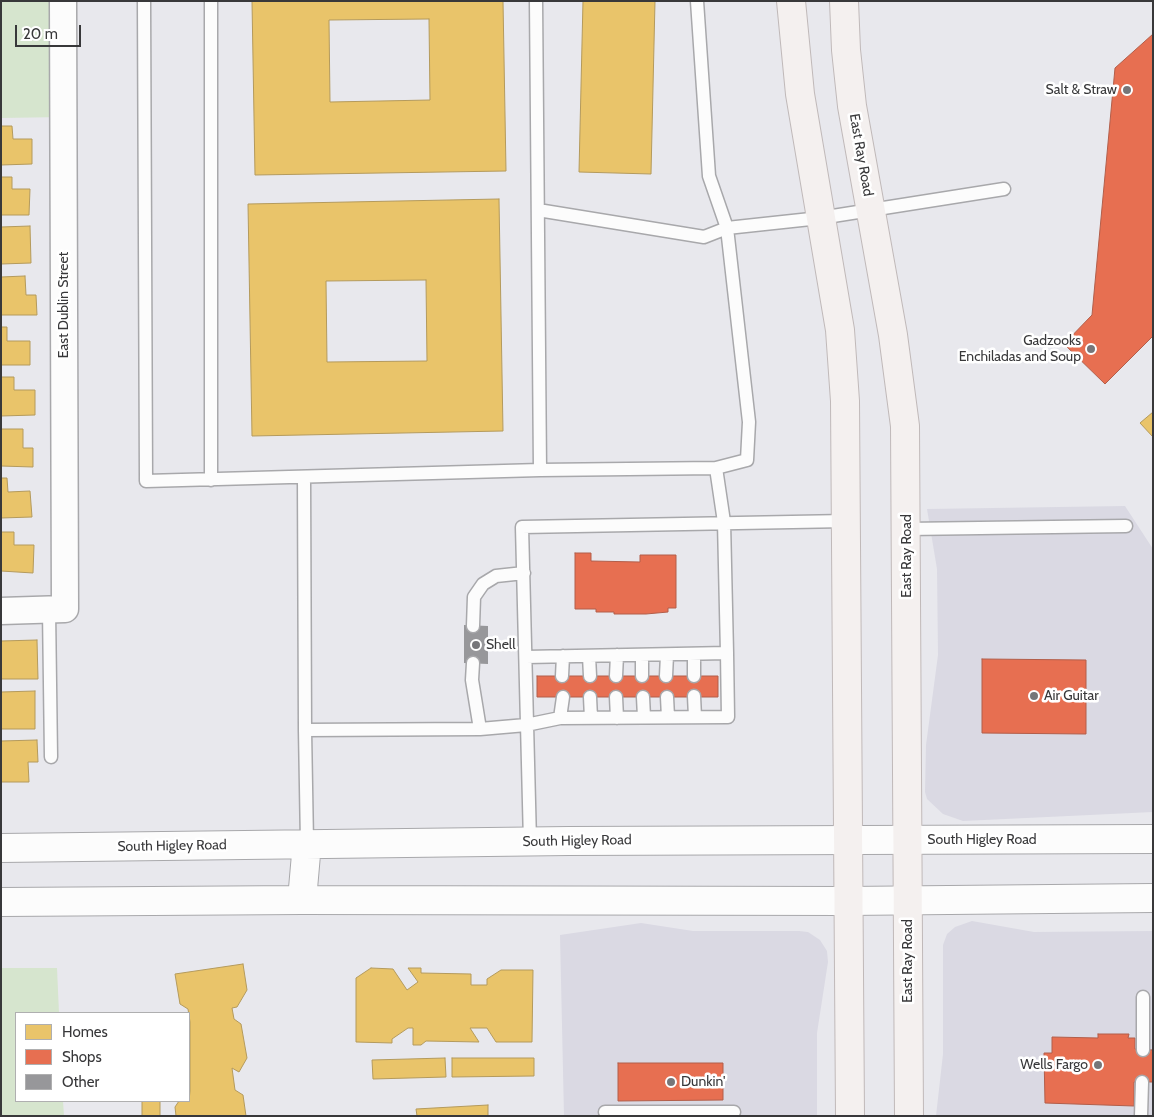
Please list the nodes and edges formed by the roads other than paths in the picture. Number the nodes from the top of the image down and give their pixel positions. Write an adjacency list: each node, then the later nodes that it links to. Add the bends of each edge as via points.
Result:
1 (63, 1): 22 (street, East Dublin Street)
2 (144, 1): 16 (lane, via 146,481)
3 (211, 1): 16 (lane)
4 (536, 1): 9 (lane)
5 (697, 1): 12 (lane, via 709,176)
6 (791, 1): 11 (main road, via 800,94)
7 (844, 1): 10 (main road, East Ray Road, via 852,106)
8 (1004, 189): 10 (lane)
9 (538, 210): 12 (lane, via 704,237); 14 (lane)
10 (871, 211): 11 (lane); 20 (main road, East Ray Road, via 905,426)
11 (820, 218): 12 (lane); 17 (main road, via 840,330 845,401)
12 (727, 228): 13 (lane, via 749,422 747,460)
13 (716, 468): 14 (lane); 18 (lane)
14 (540, 470): 15 (lane)
15 (304, 477): 16 (lane); 54 (lane)
16 (211, 480)
17 (846, 521): 18 (lane); 58 (main road)
18 (724, 522): 21 (lane, via 522,527); 25 (lane)
19 (1126, 526): 20 (lane)
20 (907, 529): 57 (main road, East Ray Road)
21 (524, 573): 24 (lane, via 496,576 483,584 474,597); 32 (lane)
22 (57, 609): 23 (street); 55 (lane)
23 (1, 611)
24 (473, 626)
25 (727, 653): 26 (lane); 48 (lane, via 728,717)
26 (694, 654): 28 (lane); 39 (lane)
27 (642, 655): 28 (lane); 31 (lane); 37 (lane)
28 (667, 655): 38 (lane)
29 (563, 656): 30 (lane); 32 (lane); 34 (lane)
30 (589, 656): 31 (lane); 35 (lane)
31 (616, 656): 36 (lane)
32 (526, 657): 52 (lane)
33 (473, 663): 53 (lane, via 472,680)
34 (562, 676)
35 (590, 676)
36 (616, 676)
37 (642, 676)
38 (666, 676)
39 (694, 676)
40 (694, 696): 48 (lane)
41 (563, 697): 49 (lane)
42 (590, 697): 50 (lane)
43 (616, 697): 51 (lane)
44 (643, 697): 46 (lane)
45 (667, 697): 47 (lane)
46 (644, 717): 47 (lane); 51 (lane)
47 (668, 717): 48 (lane)
48 (695, 717)
49 (560, 718): 50 (lane); 52 (lane)
50 (591, 718): 51 (lane)
51 (616, 718)
52 (526, 725): 53 (lane); 59 (lane)
53 (480, 729): 54 (lane)
54 (305, 730): 60 (lane)
55 (51, 757)
56 (1153, 839): 57 (main road, South Higley Road)
57 (908, 840): 58 (main road, South Higley Road); 65 (main road, East Ray Road)
58 (848, 841): 59 (main road, South Higley Road); 64 (main road)
59 (530, 842): 60 (main road, South Higley Road)
60 (307, 843): 61 (main road, South Higley Road); 63 (main road)
61 (1, 848)
62 (1153, 898): 65 (main road)
63 (302, 900): 64 (main road); 66 (main road)
64 (847, 901): 65 (main road); 72 (main road)
65 (908, 901): 73 (main road, East Ray Road)
66 (1, 902)
67 (1143, 998): 68 (lane)
68 (1143, 1050)
69 (1142, 1082): 74 (lane)
70 (605, 1112): 71 (lane)
71 (734, 1112)
72 (850, 1116)
73 (909, 1116)
74 (1142, 1116)

